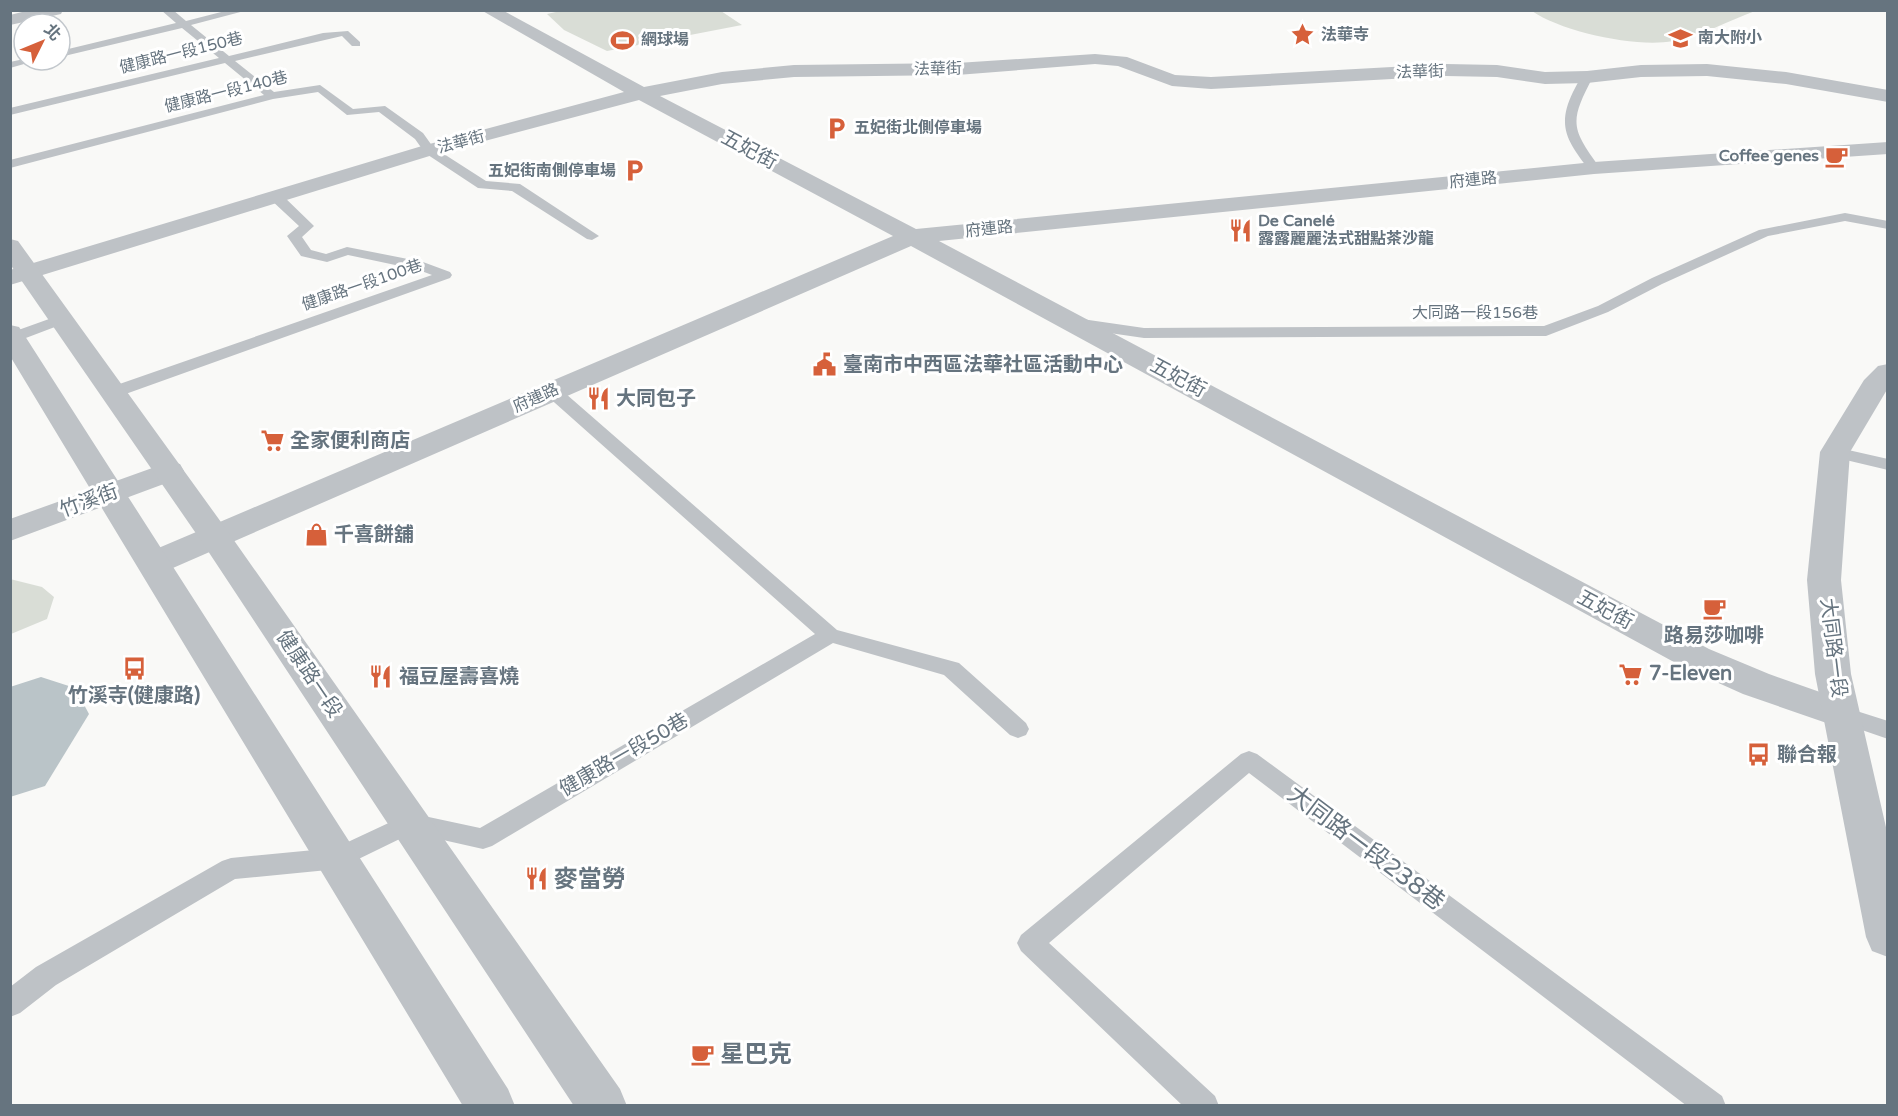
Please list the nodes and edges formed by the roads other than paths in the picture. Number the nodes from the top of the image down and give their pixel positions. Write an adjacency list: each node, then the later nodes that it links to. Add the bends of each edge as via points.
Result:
1 (55, 10): 5 (street)
2 (165, 10): 6 (lane)
3 (243, 10): 6 (lane)
4 (489, 10): 11 (street, 五妃街)
5 (10, 20)
6 (185, 26): 8 (lane); 9 (lane)
7 (356, 44): 9 (lane, 健康路一段150巷, via 344,33)
8 (72, 51)
9 (228, 58): 12 (lane); 14 (lane, 健康路一段150巷)
10 (1587, 77): 11 (street, 法華街, via 1545,78 1497,71 1446,70 1211,83 1172,80 1121,61 1095,59 957,69 794,71 722,78); 13 (street, 法華街, via 1641,70 1707,70 1786,78); 18 (lane, via 1568,126 1573,142)
11 (639, 94): 16 (street, 法華街); 22 (street, 五妃街)
12 (272, 96): 16 (lane, 健康路一段140巷, via 320,88 351,113 381,108 419,136); 17 (lane, 健康路一段140巷)
13 (1887, 96)
14 (10, 112)
15 (1887, 148): 18 (street, 府連路)
16 (429, 150): 19 (street, 法華街); 21 (lane, via 483,185 515,187)
17 (10, 164)
18 (1594, 168): 22 (street, 府連路)
19 (275, 195): 24 (street, 法華街); 30 (lane, 健康路一段100巷, via 307,226 294,236 306,253 327,258 347,251 423,266 445,275)
20 (1887, 225): 26 (lane, 大同路一段156巷, via 1845,217 1764,233 1603,309 1546,331 1143,333)
21 (592, 236)
22 (911, 237): 26 (street, 五妃街); 29 (street, 府連路)
23 (10, 246): 24 (street, 健康路一段)
24 (20, 275): 25 (street, 健康路一段)
25 (63, 319): 27 (lane); 30 (street, 健康路一段)
26 (1076, 323): 39 (street, 五妃街, via 1696,658)
27 (12, 336): 34 (street)
28 (1887, 372): 31 (street, 大同路一段, via 1874,386)
29 (552, 391): 36 (street, 府連路); 38 (lane)
30 (114, 392): 33 (street, 健康路一段)
31 (1835, 452): 32 (lane); 39 (street, 大同路一段, via 1824,580)
32 (1887, 465)
33 (169, 471): 34 (street, 竹溪街); 36 (street, 健康路一段)
34 (111, 493): 35 (street, 竹溪街); 37 (street)
35 (10, 531)
36 (215, 537): 37 (street, 府連路); 43 (street, 健康路一段)
37 (154, 563): 44 (street)
38 (830, 635): 40 (lane, via 951,669); 43 (lane, 健康路一段50巷, via 483,839)
39 (1841, 714): 41 (lane); 42 (street, 大同路一段)
40 (1018, 729)
41 (1887, 730)
42 (1876, 822): 45 (street, 大同路一段)
43 (410, 823): 44 (lane); 48 (street, 健康路一段)
44 (338, 858): 46 (lane, via 231,869 46,976); 47 (street)
45 (1887, 937)
46 (10, 1004)
47 (491, 1106)
48 (603, 1106)
49 (1205, 1106): 50 (lane, 大同路一段238巷, via 1030,943 1249,760)
50 (1712, 1106)

